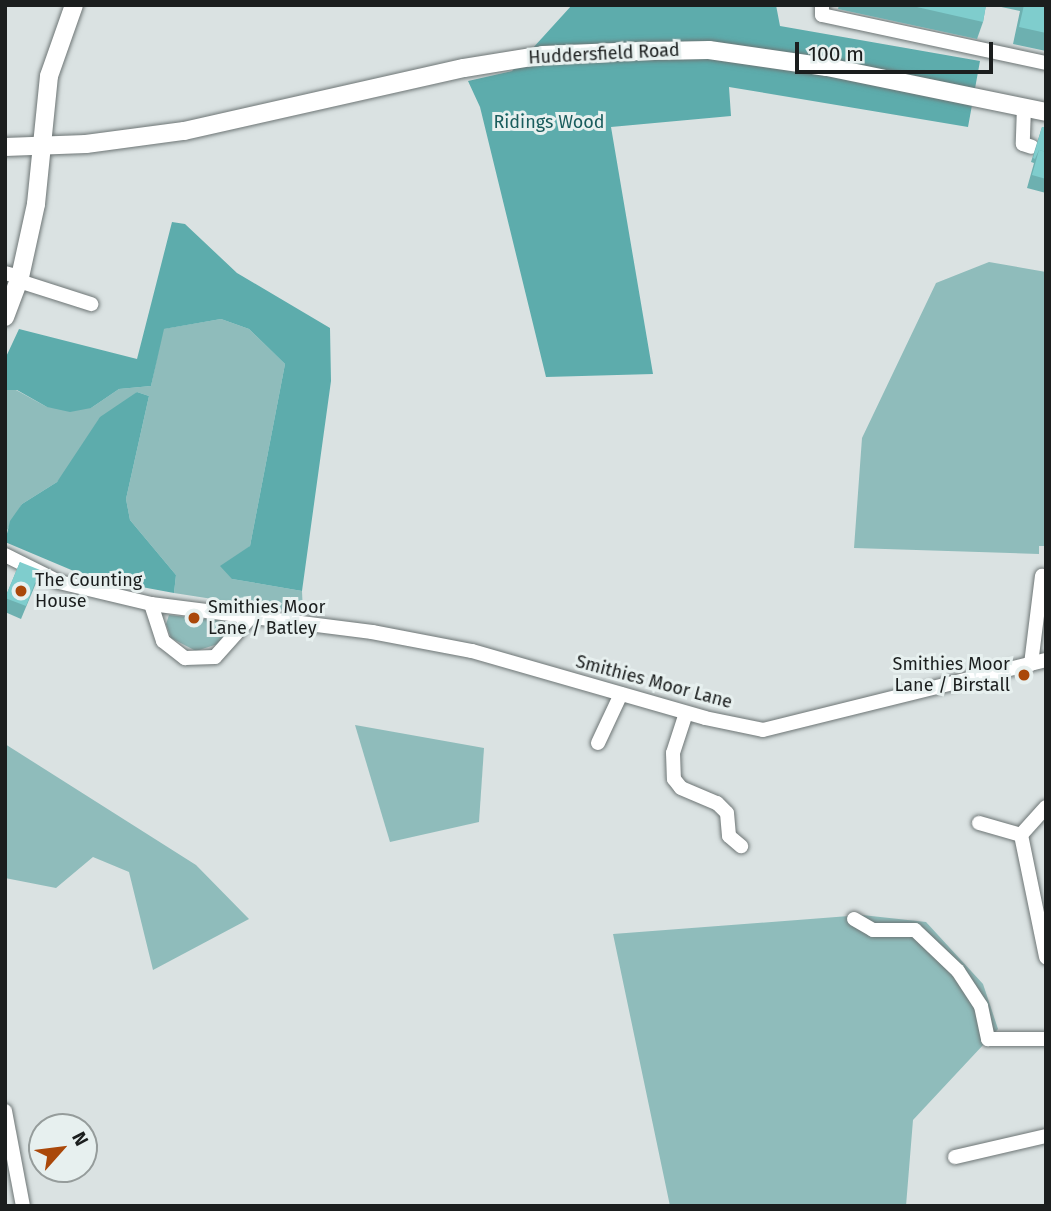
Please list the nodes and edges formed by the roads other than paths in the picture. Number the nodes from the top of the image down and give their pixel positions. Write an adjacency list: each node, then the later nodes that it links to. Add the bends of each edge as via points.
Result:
1 (74, 5): 7 (main road, via 49,76)
2 (822, 5): 3 (street, via 822,15)
3 (1046, 62)
4 (1024, 107): 5 (main road, Huddersfield Road); 7 (main road, Huddersfield Road, via 750,55 709,50 627,51 543,55 464,68 184,131); 8 (street, via 1023,144)
5 (1046, 112)
6 (5, 147): 7 (main road, Huddersfield Road)
7 (39, 147): 9 (main road, via 36,204)
8 (1032, 147)
9 (15, 277): 10 (street); 11 (main road)
10 (91, 304)
11 (5, 317)
12 (5, 555): 14 (street, Smithies Moor Lane, via 59,582)
13 (1042, 576): 17 (street)
14 (151, 604): 15 (street, Smithies Moor Lane); 15 (street, via 163,641 185,658 215,657)
15 (249, 619): 18 (street, Smithies Moor Lane, via 372,632 472,651)
16 (1046, 660): 17 (street, Smithies Moor Lane)
17 (1031, 664): 19 (street, Smithies Moor Lane, via 763,730)
18 (621, 694): 19 (street, Smithies Moor Lane); 20 (street)
19 (686, 713): 24 (street, via 673,753 674,779 681,789 718,803 727,813 729,836)
20 (598, 743)
21 (1046, 807): 23 (street)
22 (979, 823): 23 (street)
23 (1021, 835): 26 (street)
24 (741, 846)
25 (854, 919): 27 (street, via 873,930 915,930 981,1006 988,1040)
26 (1046, 957)
27 (1046, 1039)
28 (5, 1111): 31 (street)
29 (1046, 1136): 30 (street)
30 (955, 1157)
31 (23, 1206)

